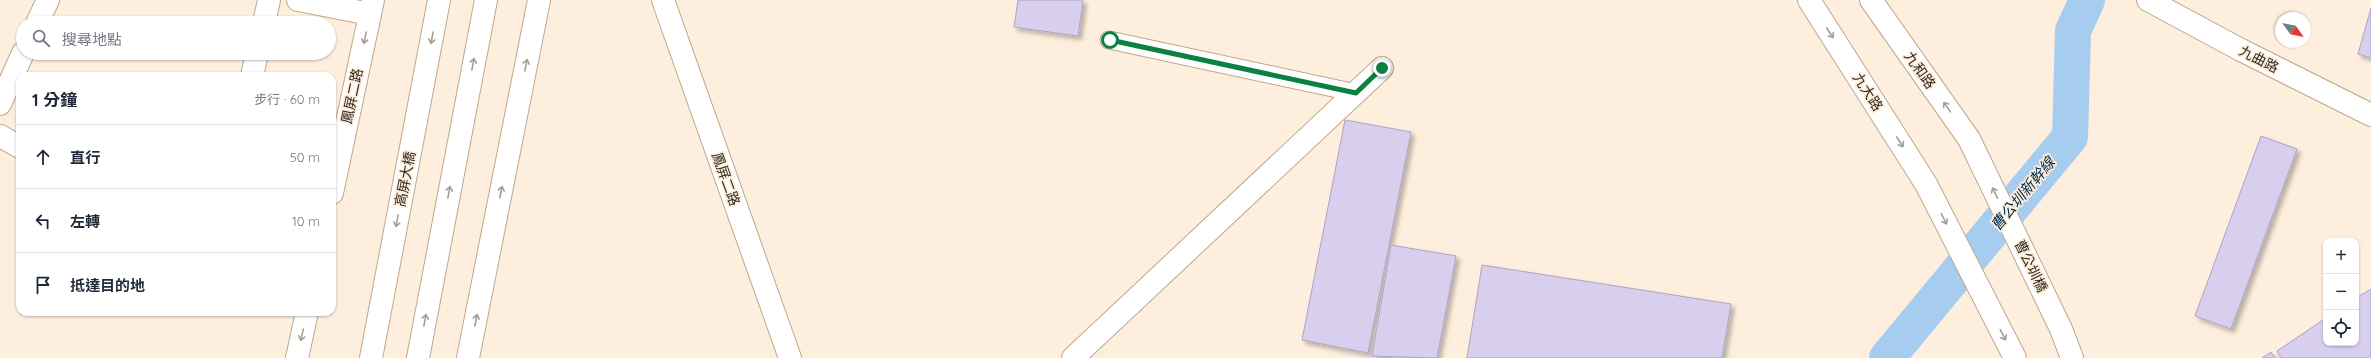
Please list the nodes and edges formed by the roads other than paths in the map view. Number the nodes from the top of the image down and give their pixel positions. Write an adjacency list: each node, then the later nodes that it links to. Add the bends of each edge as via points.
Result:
1 (48, 0): 12 (main road)
2 (269, 0): 13 (main road)
3 (298, 0): 11 (main road)
4 (439, 0): 28 (main road, 高屏大橋, one-way to 28)
5 (486, 0): 29 (main road, one-way to 5)
6 (539, 0): 30 (main road, one-way to 6)
7 (663, 0): 31 (main road, 鳳屏二路)
8 (1809, 0): 33 (main road, 九大路, one-way to 33, via 1926,184)
9 (1871, 0): 23 (main road, 九和路, one-way to 9)
10 (2148, 0): 21 (main road, 九曲路)
11 (371, 7): 25 (main road, 鳳屏二路, one-way to 25)
12 (40, 16)
13 (266, 16)
14 (1110, 40): 19 (lane)
15 (20, 60): 20 (main road)
16 (255, 60): 18 (main road)
17 (1382, 68): 19 (main road)
18 (253, 72)
19 (1356, 93): 32 (main road)
20 (0, 104)
21 (2371, 115)
22 (0, 136): 24 (main road)
23 (1969, 139): 34 (main road, 曹公圳橋, one-way to 23, via 2061,329)
24 (16, 144)
25 (336, 174)
26 (306, 316): 27 (main road, one-way to 27)
27 (297, 358)
28 (371, 358)
29 (418, 358)
30 (468, 358)
31 (790, 358)
32 (1073, 358)
33 (2015, 358)
34 (2072, 358)

